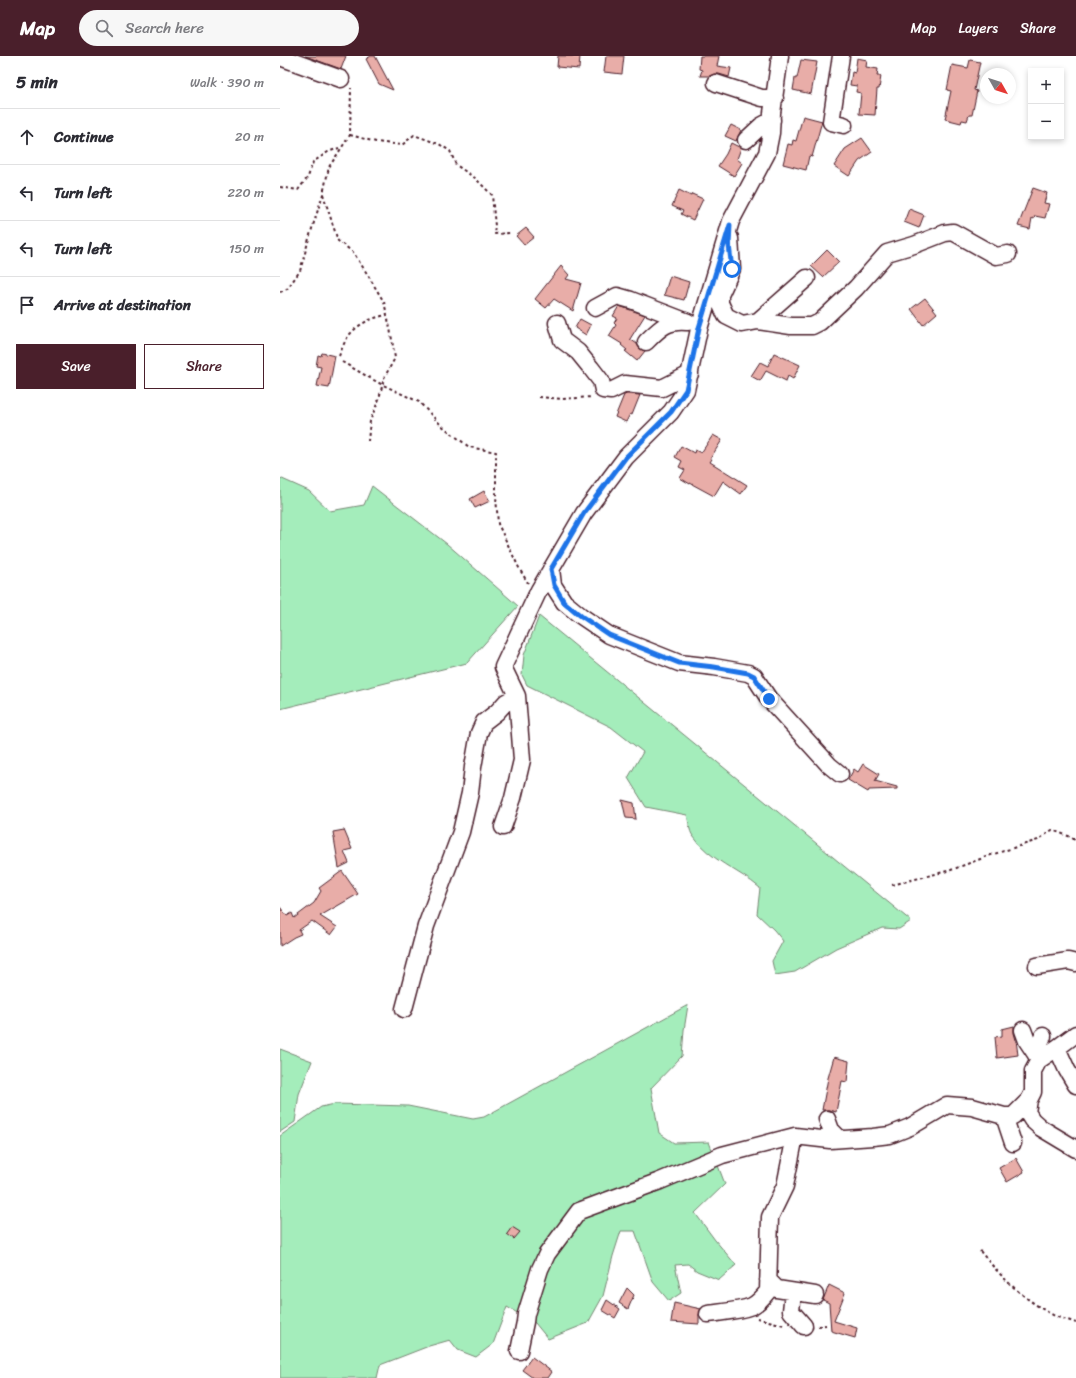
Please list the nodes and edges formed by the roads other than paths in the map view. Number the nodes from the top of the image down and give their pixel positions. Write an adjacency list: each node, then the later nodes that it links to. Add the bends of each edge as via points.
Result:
1 (780, 56): 6 (street)
2 (841, 56): 8 (street, via 831,122)
3 (280, 57): 4 (street)
4 (341, 79)
5 (716, 82): 6 (street, via 762,98)
6 (774, 98): 7 (street)
7 (772, 120): 9 (street); 10 (street, via 767,153 743,195)
8 (844, 125)
9 (746, 140)
10 (730, 225): 14 (street, via 732,269 720,295 720,303 726,316 742,324); 16 (street)
11 (1008, 254): 14 (street, via 996,256 953,232 945,233 887,253 856,288 820,322 812,326)
12 (807, 278): 14 (street)
13 (595, 308): 16 (street, via 618,296)
14 (758, 321)
15 (557, 323): 18 (street, via 562,340 578,352 601,381 603,390 611,391 625,384 662,388)
16 (694, 323): 17 (street, via 675,321 661,327); 18 (street)
17 (646, 342)
18 (690, 374): 19 (street, via 686,390 671,412 626,457 584,513)
19 (548, 574): 20 (street, via 538,590 503,667); 21 (street, via 564,602 609,635 679,663 714,667 754,676 774,705)
20 (517, 696): 22 (street, via 522,760); 25 (street, via 506,702 484,722 479,733 470,793 460,832 426,926)
21 (840, 774)
22 (503, 827)
23 (1076, 963): 24 (street, via 1068,961)
24 (1037, 966)
25 (404, 1009)
26 (1023, 1030): 30 (street, via 1027,1042)
27 (1076, 1034): 29 (street)
28 (1043, 1036): 30 (street)
29 (1057, 1048): 30 (street); 31 (street)
30 (1037, 1056): 32 (street, via 1033,1071 1033,1092)
31 (1076, 1085)
32 (1029, 1100): 33 (street, via 1014,1116); 38 (street, via 1027,1112 1032,1120)
33 (1004, 1116): 36 (street, via 972,1107 947,1105 910,1127 890,1135); 37 (street)
34 (827, 1119): 36 (street, via 831,1130)
35 (795, 1136): 36 (street); 39 (street, via 785,1186 770,1217); 44 (street, via 722,1155 579,1211 547,1254 540,1269 526,1314)
36 (840, 1139)
37 (1013, 1143)
38 (1076, 1149)
39 (768, 1280): 40 (street, via 777,1289); 42 (street, via 768,1291 753,1305)
40 (793, 1292): 41 (street); 43 (street, via 791,1311)
41 (815, 1295)
42 (708, 1314)
43 (804, 1326)
44 (519, 1351)

